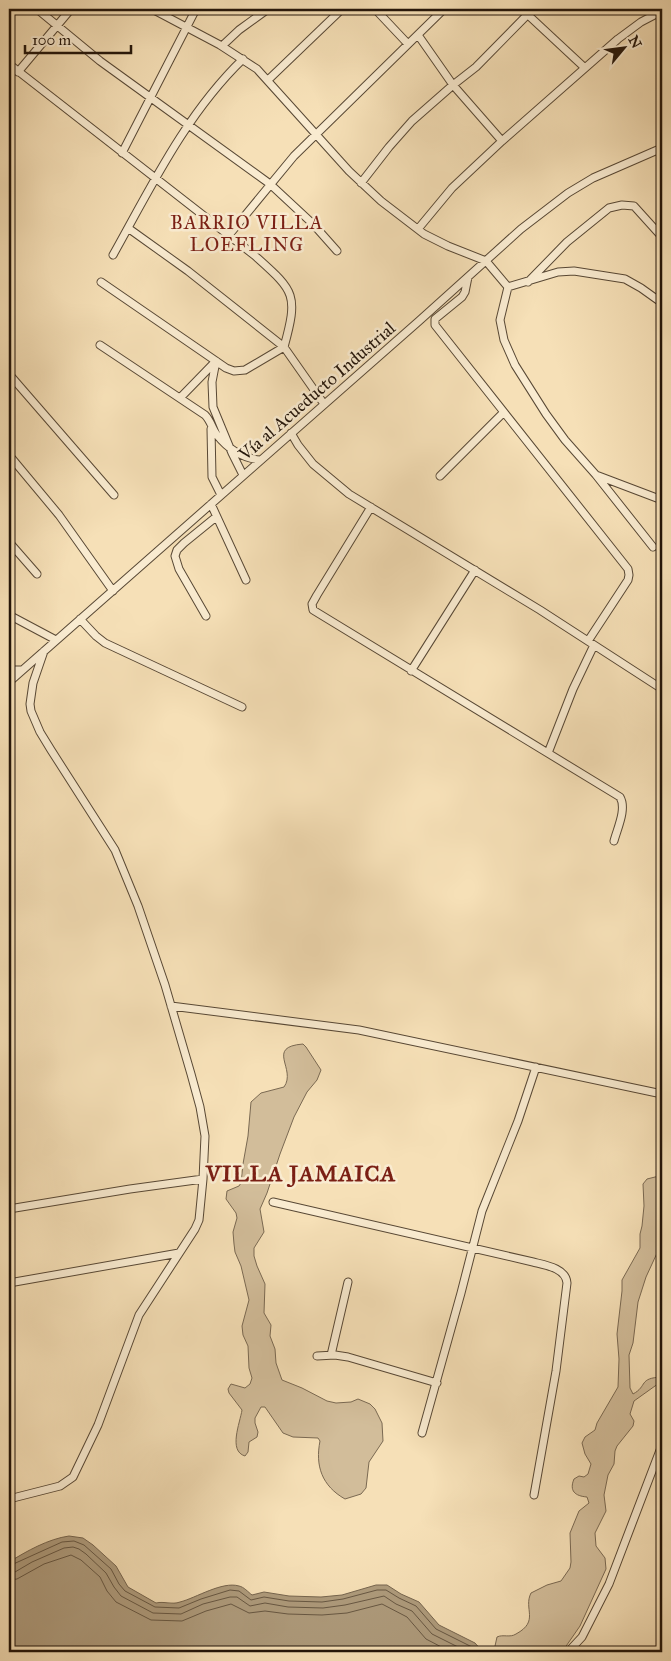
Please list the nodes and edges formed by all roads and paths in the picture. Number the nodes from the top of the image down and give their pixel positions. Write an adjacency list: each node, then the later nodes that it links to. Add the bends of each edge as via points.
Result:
1 (37, 9): 11 (street)
2 (71, 9): 11 (street)
3 (152, 9): 12 (street)
4 (196, 9): 12 (street)
5 (268, 9): 15 (street)
6 (342, 9): 20 (street)
7 (375, 9): 14 (street)
8 (444, 9): 13 (street)
9 (530, 11): 18 (street); 21 (street, via 476,67)
10 (662, 11): 18 (street, via 618,39)
11 (56, 25): 19 (street); 22 (street)
12 (187, 27): 15 (street); 22 (street)
13 (418, 35): 14 (street); 21 (street)
14 (408, 44): 24 (street)
15 (222, 46): 16 (street)
16 (243, 59): 20 (street); 23 (street, via 219,83)
17 (9, 64): 19 (street)
18 (585, 68): 25 (street)
19 (18, 72): 27 (street)
20 (268, 80): 24 (street)
21 (453, 85): 25 (street); 29 (street, via 412,121)
22 (150, 98): 23 (street); 27 (street)
23 (188, 126): 28 (street); 30 (street)
24 (316, 134): 29 (street); 30 (street)
25 (502, 141): 32 (street, via 452,188)
26 (662, 148): 37 (street, Vía al Acueducto Industrial, via 581,185 521,229)
27 (122, 154): 28 (street)
28 (154, 179): 31 (street); 33 (street)
29 (361, 183): 32 (street)
30 (270, 184): 33 (street); 35 (street)
31 (128, 228): 36 (street); 44 (street, via 188,270)
32 (418, 229): 37 (street, via 448,246)
33 (229, 235): 44 (street, via 274,272 290,292 293,303)
34 (662, 237): 40 (street, via 634,206 622,204 609,208 567,242)
35 (337, 251)
36 (113, 255)
37 (486, 261): 38 (street, Vía al Acueducto Industrial); 41 (street)
38 (468, 277): 48 (street, Vía al Acueducto Industrial); 50 (street, via 462,297 434,322)
39 (102, 282): 45 (street)
40 (528, 282): 41 (street); 42 (street, via 558,272 574,271 625,280)
41 (508, 288): 57 (street, via 500,320 515,366 565,440)
42 (662, 303)
43 (100, 345): 47 (street)
44 (284, 347): 45 (street, via 239,372); 48 (street)
45 (216, 361): 47 (street); 49 (street, via 212,382)
46 (9, 374): 59 (street)
47 (180, 398): 51 (street)
48 (324, 404): 52 (street, Vía al Acueducto Industrial)
49 (214, 407): 51 (street); 53 (street)
50 (503, 413): 58 (street); 75 (street, via 628,569 628,580)
51 (210, 422): 53 (street); 60 (street, via 212,477)
52 (291, 433): 55 (street, Vía al Acueducto Industrial); 63 (street, via 313,464 338,486)
53 (230, 447): 55 (street, via 244,457); 56 (street)
54 (9, 455): 70 (street, via 59,515)
55 (260, 460): 56 (street, Vía al Acueducto Industrial)
56 (243, 475): 60 (street, Vía al Acueducto Industrial)
57 (596, 475): 61 (street); 66 (street)
58 (440, 476)
59 (114, 495)
60 (221, 495): 62 (street, Vía al Acueducto Industrial)
61 (662, 500)
62 (210, 504): 64 (street); 70 (street, Vía al Acueducto Industrial)
63 (371, 507): 67 (street); 79 (street, via 316,595 312,607)
64 (216, 517): 69 (street); 72 (street, via 184,543 175,556)
65 (9, 542): 68 (street)
66 (653, 547)
67 (475, 570): 75 (street); 79 (street)
68 (37, 574)
69 (246, 580)
70 (112, 591): 73 (street, Vía al Acueducto Industrial)
71 (9, 615): 74 (street)
72 (206, 616)
73 (80, 619): 74 (street, Vía al Acueducto Industrial); 82 (street, via 106,643)
74 (56, 640): 76 (street, Vía al Acueducto Industrial)
75 (591, 643): 81 (street); 83 (street)
76 (44, 651): 78 (street, Vía al Acueducto Industrial); 85 (street, via 32,688 31,711 40,732 115,850 138,906)
77 (9, 670): 78 (street)
78 (22, 670): 80 (street, Vía al Acueducto Industrial)
79 (411, 671): 83 (street)
80 (9, 682)
81 (662, 689)
82 (242, 707)
83 (548, 753): 84 (street, via 620,797 623,804)
84 (614, 842)
85 (171, 1006): 86 (street, via 359,1030); 88 (street, via 203,1122)
86 (536, 1067): 87 (street); 91 (street, via 485,1203)
87 (662, 1094)
88 (204, 1179): 90 (street); 92 (street, via 199,1220)
89 (273, 1202): 91 (street)
90 (9, 1209)
91 (472, 1248): 97 (street); 100 (street, via 552,1267 567,1279 556,1371)
92 (179, 1253): 94 (street); 101 (street, via 139,1315 98,1425 73,1477 60,1486)
93 (348, 1282): 95 (street)
94 (9, 1283)
95 (331, 1355): 96 (street); 97 (street)
96 (317, 1356)
97 (437, 1383): 98 (street)
98 (422, 1433)
99 (662, 1444): 102 (street, via 609,1584 582,1637)
100 (534, 1495)
101 (9, 1499)
102 (568, 1652)

